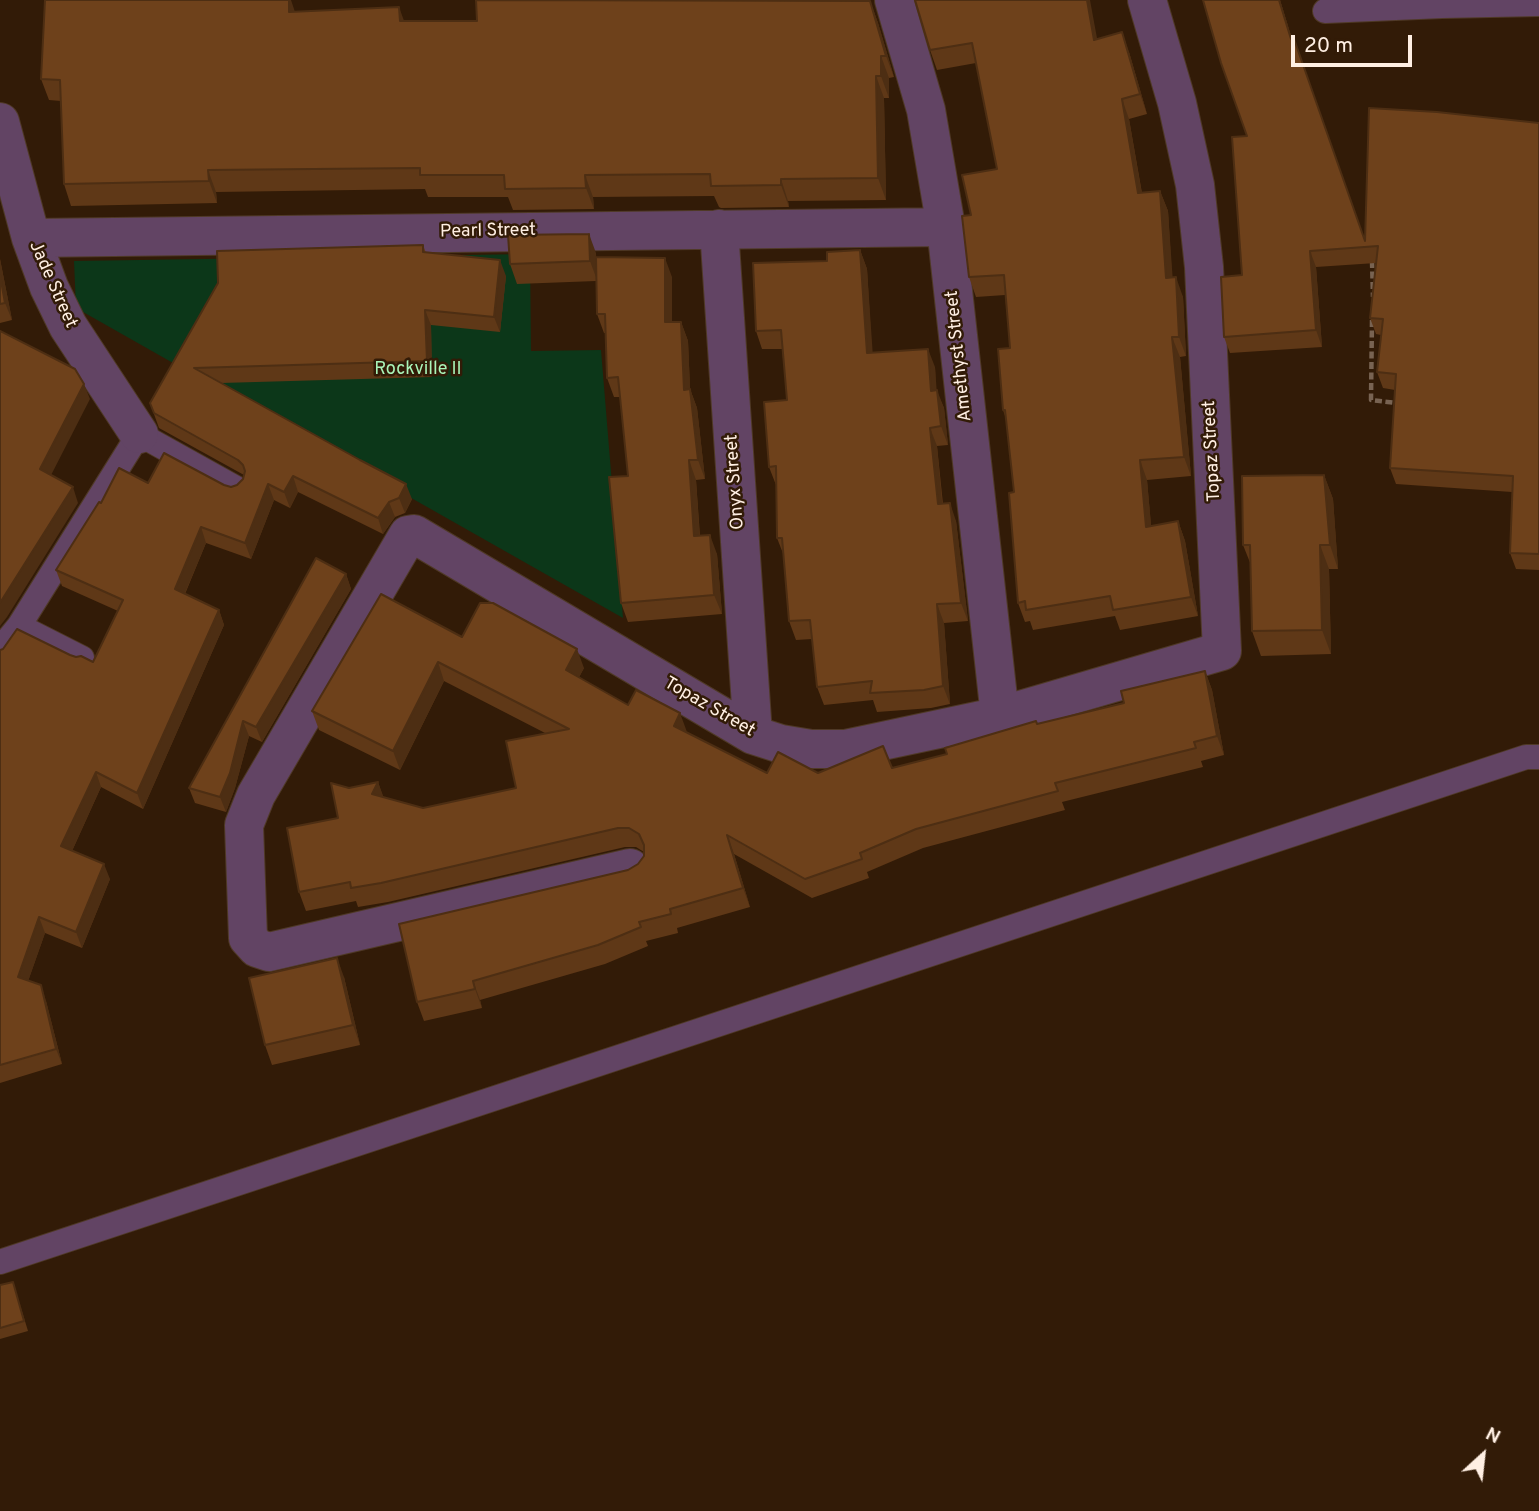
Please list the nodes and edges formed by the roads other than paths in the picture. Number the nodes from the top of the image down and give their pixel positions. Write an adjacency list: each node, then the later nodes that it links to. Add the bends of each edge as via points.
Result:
1 (894, 0): 7 (street, Amethyst Street, via 926,110)
2 (1147, 0): 14 (street, Topaz Street, via 1195,185 1205,267 1222,651)
3 (1442, 3): 4 (lane); 5 (lane)
4 (1539, 4)
5 (1325, 11)
6 (0, 122): 9 (street, Jade Street)
7 (946, 227): 8 (street, Pearl Street); 14 (street, Amethyst Street)
8 (719, 229): 9 (street, Pearl Street); 15 (street, Onyx Street)
9 (31, 238): 10 (street, Jade Street, via 68,326)
10 (139, 434): 11 (lane); 12 (lane)
11 (236, 488)
12 (6, 641): 13 (lane)
13 (82, 658)
14 (1000, 716): 15 (street, Topaz Street, via 845,749 811,749)
15 (752, 735): 17 (street, Topaz Street, via 414,534 408,535 256,795 244,825 247,939 269,952)
16 (1539, 757): 18 (lane, via 1526,757)
17 (630, 868)
18 (0, 1262)

